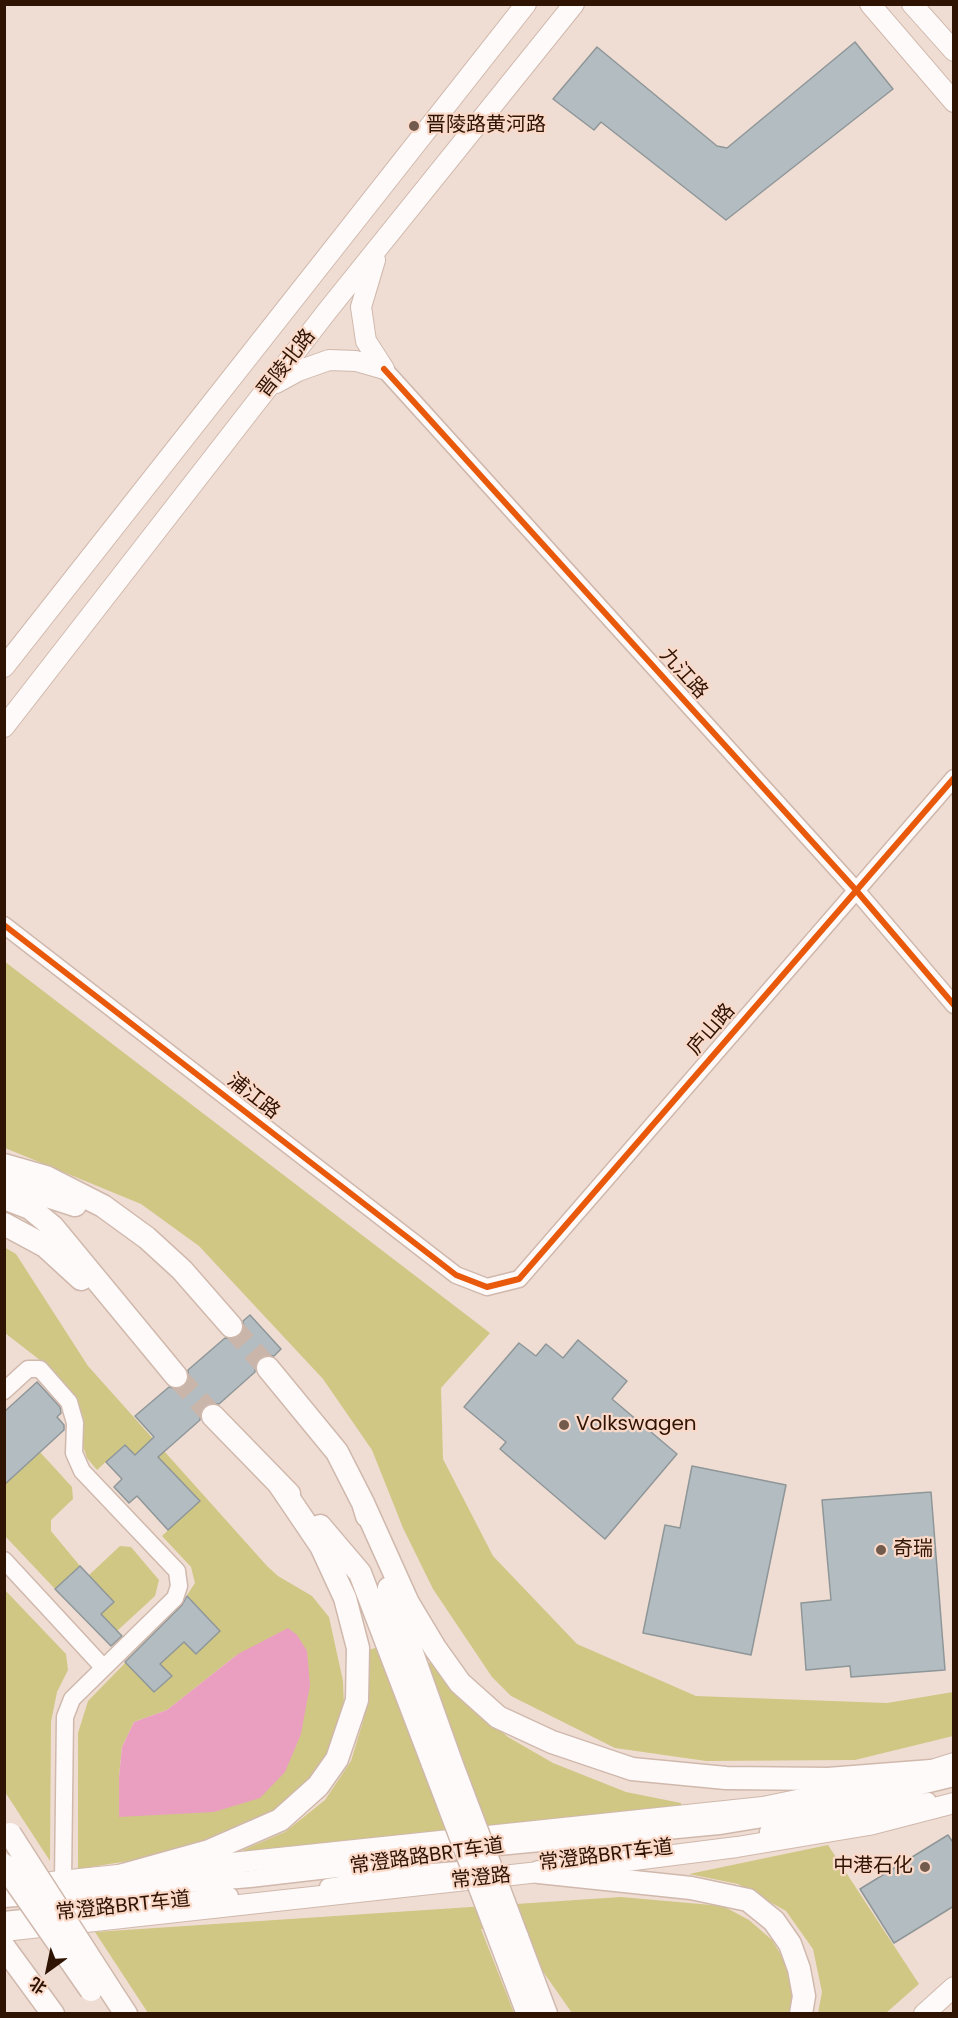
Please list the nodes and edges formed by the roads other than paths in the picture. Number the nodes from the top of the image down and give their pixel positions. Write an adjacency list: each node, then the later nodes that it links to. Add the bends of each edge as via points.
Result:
1 (526, 4): 10 (main road, 晋陵北路)
2 (574, 4): 7 (main road, 晋陵北路)
3 (870, 4): 6 (main road)
4 (912, 4): 5 (main road)
5 (954, 51)
6 (954, 102)
7 (380, 246): 8 (main road, via 362,307 366,341); 9 (main road, 晋陵北路)
8 (384, 369): 9 (main road, via 356,361 328,360); 13 (street, 九江路)
9 (268, 387): 11 (main road, 晋陵北路)
10 (4, 667)
11 (4, 727)
12 (954, 778): 13 (street, 庐山路)
13 (855, 889): 15 (street, 九江路); 21 (street, 庐山路, via 519,1279)
14 (4, 925): 21 (street, 浦江路, via 456,1275)
15 (954, 1005)
16 (4, 1164): 20 (highway, via 46,1177 103,1206)
17 (4, 1182): 20 (highway, via 97,1212)
18 (4, 1198): 23 (highway, via 30,1208 53,1227)
19 (4, 1224): 23 (highway, via 45,1246)
20 (147, 1238): 22 (highway, via 182,1270)
21 (487, 1287)
22 (231, 1326)
23 (139, 1333): 25 (highway)
24 (268, 1368): 29 (highway, via 337,1452)
25 (176, 1376)
26 (4, 1391): 31 (street, via 28,1369 40,1369 69,1402 75,1423 74,1453 82,1471 177,1571 179,1586 175,1598)
27 (213, 1416): 28 (highway)
28 (279, 1485): 33 (highway, via 360,1573); 41 (highway, via 321,1546 348,1608 358,1648 357,1700 337,1759 318,1786 280,1821 209,1851)
29 (363, 1503): 33 (highway); 34 (highway, via 408,1603 435,1648 460,1683 498,1717 552,1742 632,1769 726,1778 828,1779)
30 (4, 1560): 31 (street)
31 (103, 1667): 42 (street, via 72,1699 65,1717)
32 (954, 1763): 34 (main road, 常澄路)
33 (442, 1764): 47 (highway, bridge)
34 (931, 1771): 41 (main road, 常澄路, via 763,1807)
35 (954, 1778): 44 (street, 常澄路路BRT车道, via 835,1807 719,1826 414,1855 354,1867 250,1879)
36 (954, 1794): 45 (street, 常澄路BRT车道, via 816,1824 556,1863 406,1874 322,1888)
37 (954, 1803): 40 (main road, 常澄路, via 869,1825 759,1844)
38 (7, 1830): 51 (highway, bridge)
39 (4, 1865): 51 (highway, bridge)
40 (539, 1872): 46 (main road, 常澄路); 57 (highway, via 692,1888 748,1900 774,1920 790,1944 804,1996)
41 (123, 1875): 42 (main road, 常澄路)
42 (63, 1881): 43 (main road, 常澄路)
43 (4, 1887)
44 (4, 1899)
45 (4, 1920)
46 (4, 1931)
47 (508, 1938): 49 (highway); 52 (highway)
48 (4, 1947): 53 (highway)
49 (529, 1968): 52 (highway); 56 (highway)
50 (954, 1987): 58 (main road)
51 (100, 1989): 54 (highway); 55 (highway)
52 (532, 2012)
53 (53, 2013)
54 (108, 2013)
55 (126, 2013)
56 (562, 2013)
57 (801, 2013)
58 (924, 2013)

